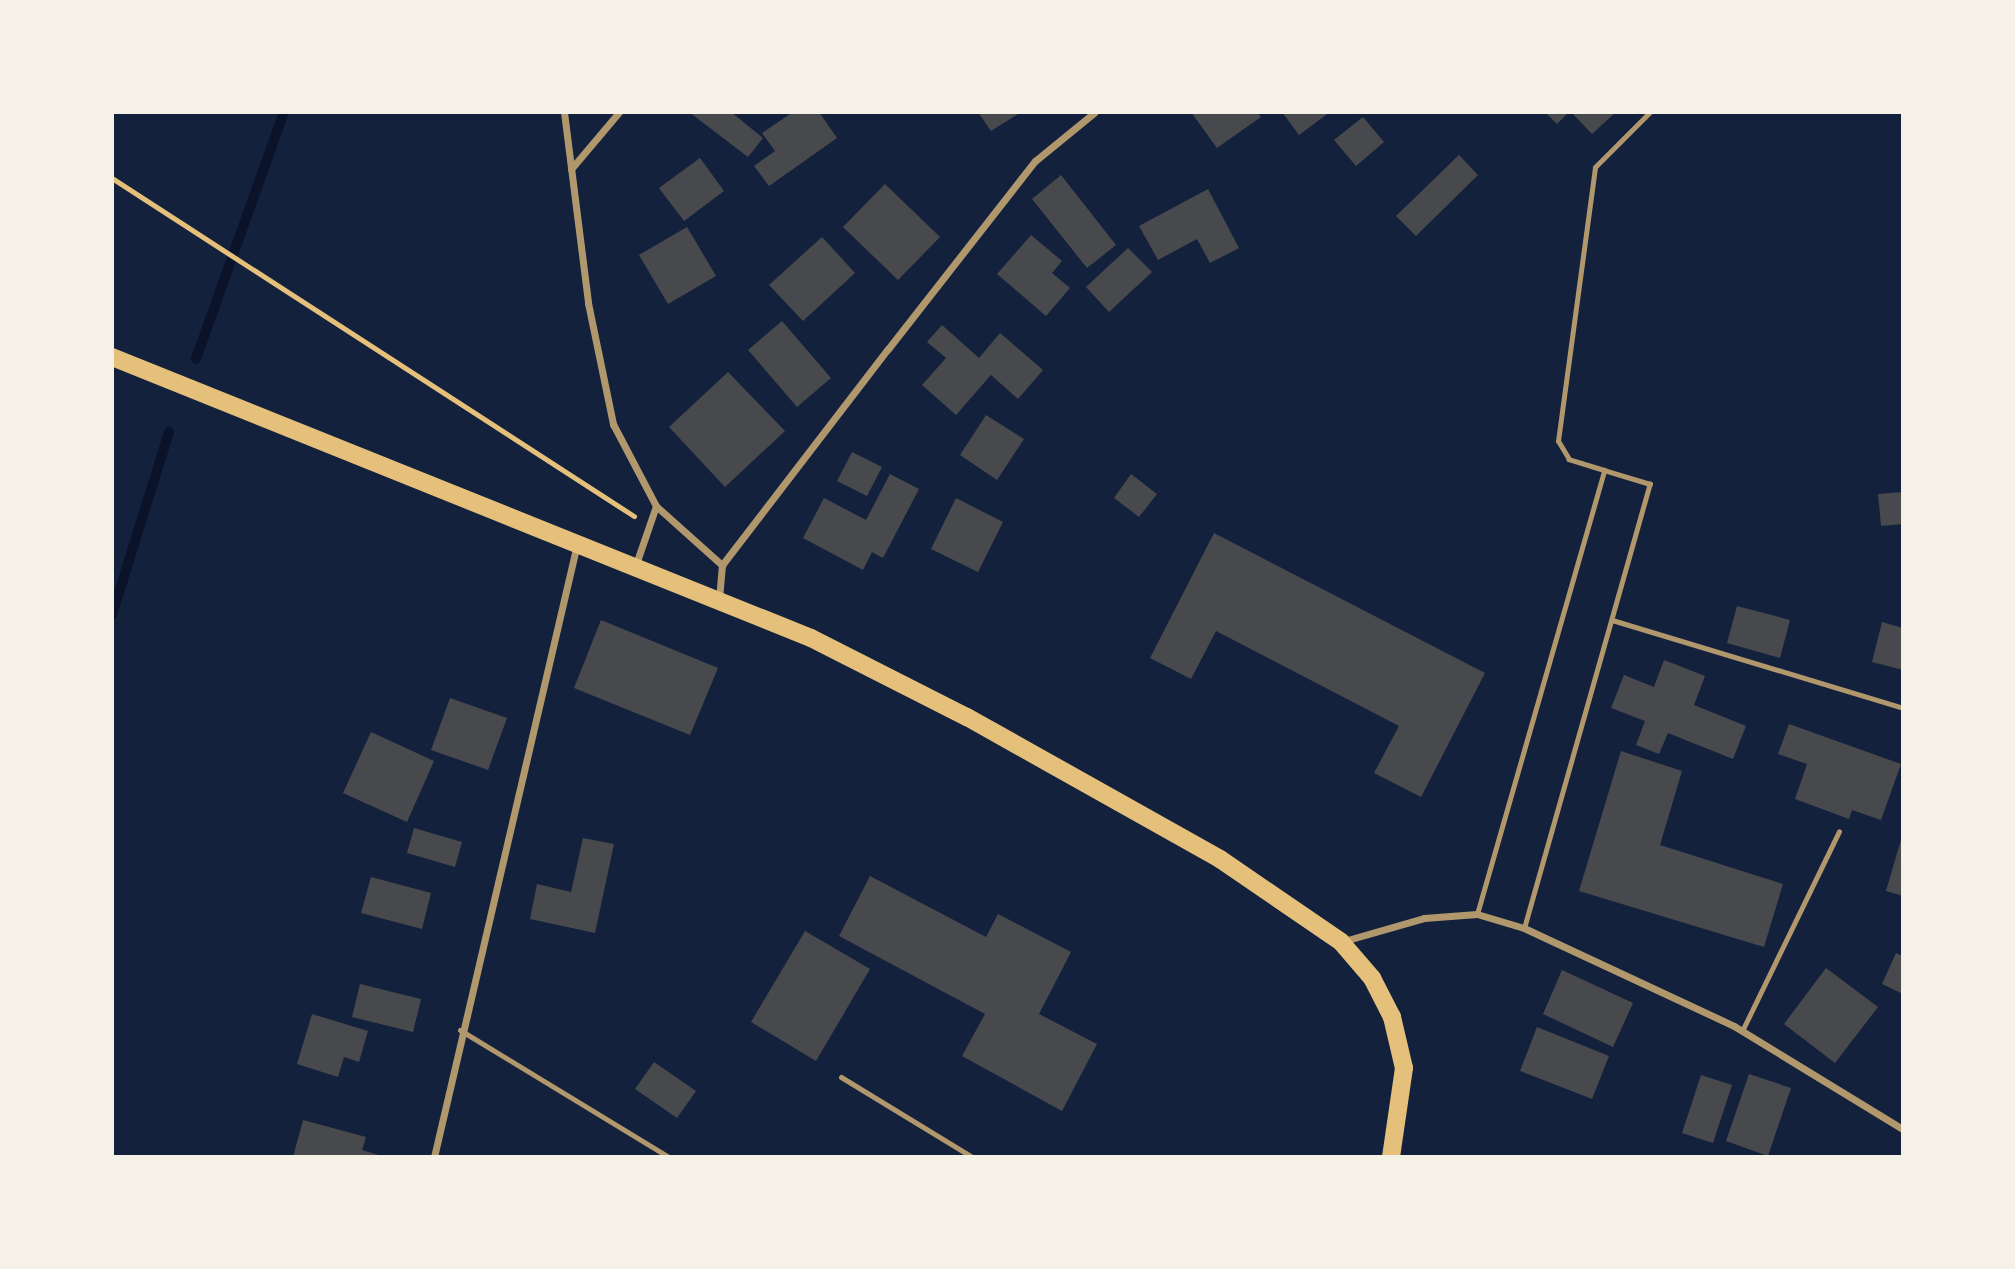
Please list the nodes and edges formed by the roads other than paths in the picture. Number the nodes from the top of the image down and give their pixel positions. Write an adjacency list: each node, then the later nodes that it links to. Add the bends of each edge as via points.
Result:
1 (564, 112): 5 (street)
2 (619, 112): 5 (street)
3 (1095, 112): 11 (street, via 1035,161)
4 (1650, 112): 7 (lane, via 1595,167 1560,428 1559,441 1569,459)
5 (571, 169): 8 (street, via 612,424)
6 (112, 357): 9 (main road)
7 (1604, 470): 13 (lane, via 1650,484); 16 (lane)
8 (656, 506): 10 (street); 11 (street)
9 (578, 542): 10 (main road); 19 (street)
10 (636, 564): 12 (main road)
11 (722, 565): 12 (street)
12 (719, 600): 18 (main road, via 967,717 1220,859)
13 (1612, 620): 14 (lane); 17 (lane)
14 (1903, 708)
15 (1839, 831): 20 (lane)
16 (1477, 914): 17 (street); 18 (street, via 1424,918)
17 (1524, 928): 20 (street)
18 (1341, 942): 26 (main road, via 1372,978 1399,1040 1403,1098)
19 (460, 1030): 23 (street); 24 (lane)
20 (1742, 1031): 22 (street)
21 (841, 1077): 25 (lane)
22 (1903, 1129)
23 (433, 1157)
24 (669, 1157)
25 (972, 1157)
26 (1391, 1157)

